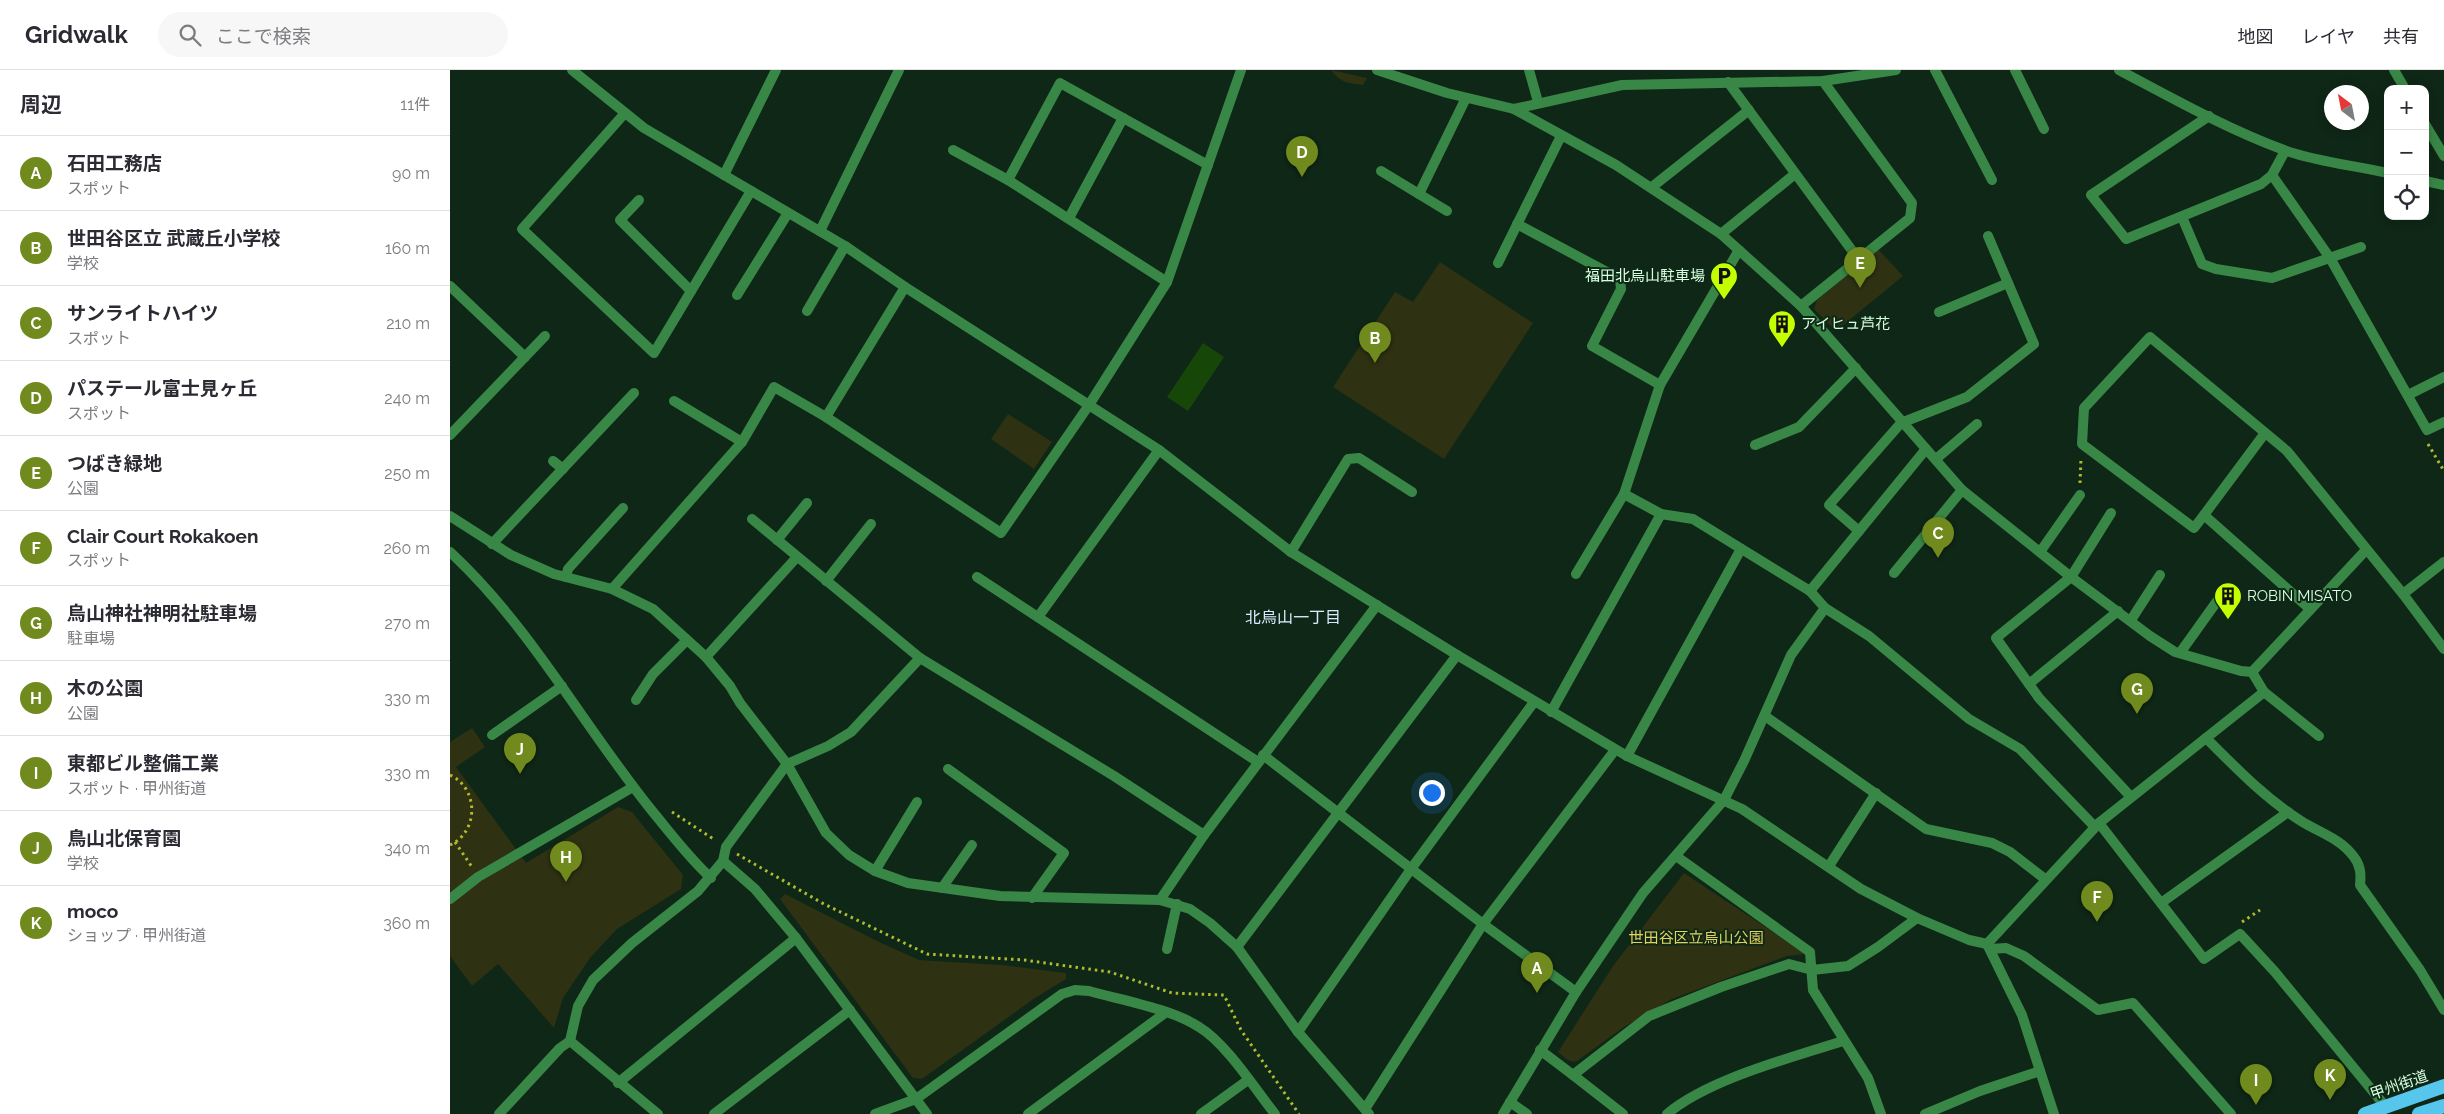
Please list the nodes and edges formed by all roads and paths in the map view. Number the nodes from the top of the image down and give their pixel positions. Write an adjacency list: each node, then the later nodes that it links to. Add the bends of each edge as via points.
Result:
1 (572, 70): 20 (street)
2 (776, 70): 33 (street)
3 (899, 70): 48 (street)
4 (1241, 70): 29 (street)
5 (1377, 70): 16 (street)
6 (1529, 70): 17 (street)
7 (1896, 70): 12 (street)
8 (1935, 70): 36 (street)
9 (2015, 70): 23 (street)
10 (2119, 70): 21 (street)
11 (2394, 70): 15 (street)
12 (1866, 73): 13 (street)
13 (1823, 81): 14 (street); 55 (street, via 1912,203 1910,218)
14 (1728, 82): 17 (street, via 1622,85); 19 (street)
15 (2403, 85)
16 (1466, 98): 18 (street); 41 (street)
17 (1538, 102): 18 (street)
18 (1514, 109): 25 (street)
19 (1749, 110): 32 (street); 39 (street)
20 (625, 113): 33 (street, via 644,128); 61 (street, via 522,230 654,353)
21 (2209, 116): 27 (street); 45 (street, via 2091,195 2126,239)
22 (1123, 118): 29 (street); 35 (street, via 1060,83); 46 (street)
23 (2044, 129)
24 (2429, 130): 28 (street)
25 (1561, 136): 39 (street); 47 (street)
26 (953, 150): 35 (street)
27 (2285, 150): 31 (street); 34 (street)
28 (2444, 156)
29 (1208, 165): 57 (street)
30 (1382, 171): 41 (street)
31 (2384, 172)
32 (1796, 174): 49 (street); 55 (street)
33 (724, 175): 40 (street)
34 (2272, 175): 45 (street, via 2261,184); 54 (street)
35 (1008, 180): 46 (street)
36 (1992, 180)
37 (2429, 182): 38 (street)
38 (2444, 185)
39 (1652, 187): 49 (street)
40 (750, 191): 44 (street); 61 (street)
41 (1419, 194): 43 (street)
42 (639, 200): 61 (street, via 620,220)
43 (1447, 211)
44 (788, 213): 48 (street); 62 (street)
45 (2182, 217): 54 (street, via 2202,264 2216,269 2272,278)
46 (1069, 218): 57 (street)
47 (1517, 224): 56 (street); 70 (street, via 1620,279 1621,289 1592,346)
48 (820, 231): 51 (street)
49 (1721, 234): 53 (street)
50 (1988, 236): 58 (street)
51 (845, 246): 60 (street); 64 (street)
52 (2361, 247): 54 (street)
53 (1739, 250): 63 (street); 70 (street)
54 (2330, 258): 72 (street)
55 (1859, 260): 63 (street)
56 (1498, 262)
57 (1167, 282): 74 (street)
58 (2008, 283): 65 (street); 77 (street, via 2034,344 1967,397)
59 (450, 286): 67 (street)
60 (905, 287): 74 (street); 75 (street)
61 (691, 291)
62 (736, 295)
63 (1802, 306): 68 (street)
64 (807, 311)
65 (1939, 312)
66 (545, 336): 67 (street)
67 (525, 357): 81 (street)
68 (1856, 368): 77 (street); 84 (street, via 1799,427)
69 (2444, 377): 72 (street)
70 (1660, 385): 93 (street)
71 (634, 393): 89 (street)
72 (2408, 395): 79 (street)
73 (674, 402): 82 (street)
74 (1089, 405): 75 (street, via 1000,533); 86 (street)
75 (826, 417): 82 (street, via 774,387)
76 (2444, 422): 79 (street)
77 (1901, 423): 85 (street); 103 (street, via 1829,505)
78 (1977, 424): 87 (street)
79 (2427, 430): 90 (path, via 2423,437)
80 (2266, 433): 83 (street, via 2150,337 2084,408); 99 (street); 107 (street, via 2287,451)
81 (450, 435)
82 (742, 442): 120 (street)
83 (2082, 444): 94 (path); 99 (street, via 2194,528)
84 (1755, 445)
85 (1926, 449): 87 (street); 103 (street)
86 (1159, 450): 109 (street); 128 (street)
87 (1936, 459): 91 (street)
88 (553, 461): 89 (street)
89 (563, 469): 105 (street)
90 (2444, 471)
91 (1962, 490): 110 (street); 113 (street)
92 (1412, 492): 109 (street, via 1359,458 1348,460)
93 (1624, 494): 98 (street); 114 (street)
94 (2080, 495): 110 (street)
95 (807, 503): 104 (street)
96 (623, 508): 116 (street, via 568,570)
97 (2111, 513): 118 (street)
98 (1661, 514): 106 (street, via 1694,519); 142 (street)
99 (2204, 515): 126 (street)
100 (450, 516): 105 (street)
101 (752, 519): 104 (street)
102 (871, 524): 119 (street)
103 (1859, 531): 122 (street)
104 (777, 540): 111 (street)
105 (492, 544): 116 (street)
106 (1741, 549): 122 (street); 148 (street)
107 (2366, 550): 123 (street); 126 (street)
108 (450, 552): 138 (street, via 478,577)
109 (1291, 552): 124 (street)
110 (2040, 552): 118 (street)
111 (797, 557): 119 (street); 134 (street)
112 (2444, 562): 123 (street)
113 (1894, 573)
114 (1576, 574)
115 (2160, 575): 129 (street)
116 (566, 577): 120 (street)
117 (977, 577): 128 (street)
118 (2070, 577): 127 (street); 137 (street, via 1996,638)
119 (826, 581): 135 (street)
120 (612, 589): 130 (street, via 653,609)
121 (2225, 590): 132 (street)
122 (1810, 591): 125 (street)
123 (2403, 594): 131 (street)
124 (1377, 605): 133 (street); 149 (street)
125 (1826, 608): 143 (street, via 1791,655); 161 (street, via 1869,636 1969,719 2020,749)
126 (2310, 609): 136 (street)
127 (2118, 611): 129 (street); 137 (street)
128 (1038, 617): 149 (street)
129 (2131, 620): 132 (street, via 2150,636)
130 (688, 640): 134 (street); 140 (street, via 652,674)
131 (2444, 649)
132 (2180, 653): 136 (street)
133 (1457, 655): 141 (street); 160 (street)
134 (706, 657): 150 (street)
135 (920, 658): 150 (street, via 851,732); 162 (street)
136 (2252, 672): 139 (street)
137 (2029, 684): 155 (street)
138 (562, 686): 144 (street); 153 (street)
139 (2264, 692): 145 (street); 146 (street)
140 (636, 700)
141 (1534, 702): 142 (street); 170 (street)
142 (1551, 712): 147 (street)
143 (1765, 716): 154 (street); 156 (street)
144 (492, 735)
145 (2320, 736)
146 (2206, 738): 155 (street); 159 (street, via 2261,792)
147 (1616, 750): 148 (street); 183 (street)
148 (1627, 756): 156 (street)
149 (1260, 759): 160 (street); 162 (street)
150 (786, 764): 166 (street); 171 (street, via 826,833 849,855)
151 (948, 769): 176 (street, via 1064,854)
152 (450, 775): 163 (path, via 463,784 472,808 468,827)
153 (633, 787): 172 (street); 173 (street, via 695,864)
154 (1876, 793): 169 (street); 174 (street, via 1926,829 1992,843 2010,852)
155 (2131, 797): 161 (street)
156 (1724, 800): 167 (street); 169 (street, via 1742,808)
157 (917, 802): 171 (street)
158 (667, 809): 166 (path)
159 (2288, 812): 180 (street); 192 (street, via 2337,839 2355,858 2362,872 2360,885)
160 (1337, 813): 170 (street); 187 (street)
161 (2097, 825): 174 (street); 180 (street)
162 (1204, 835): 178 (street)
163 (455, 842): 164 (path); 172 (path)
164 (450, 845)
165 (972, 845): 175 (street)
166 (726, 847): 168 (street); 216 (path, via 824,904 927,954 1024,960 1110,972 1172,993 1224,995 1242,1030)
167 (1676, 856): 189 (street, via 1810,952); 190 (street, via 1643,893)
168 (723, 862): 173 (street); 185 (street, via 755,889)
169 (1829, 866): 182 (street, via 1861,888)
170 (1411, 869): 183 (street); 194 (street)
171 (875, 871): 175 (street, via 908,884)
172 (478, 877): 177 (street)
173 (711, 878): 196 (street, via 593,980 578,1006)
174 (2045, 879): 186 (street)
175 (942, 888): 176 (street)
176 (1032, 898): 178 (street)
177 (450, 899)
178 (1160, 900): 179 (street)
179 (1177, 904): 187 (street, via 1210,923); 188 (street)
180 (2161, 904): 205 (street, via 2204,959 2240,934)
181 (2260, 910): 184 (path)
182 (1917, 918): 186 (street); 189 (street, via 1848,966)
183 (1483, 924): 190 (street); 207 (street)
184 (2234, 927)
185 (796, 938): 191 (street); 201 (street)
186 (1989, 946): 198 (street, via 2022,1015); 224 (street, via 2006,948 2024,956 2098,1010 2133,1003)
187 (1236, 947): 194 (street)
188 (1168, 949)
189 (1812, 970): 195 (street, via 1813,990); 199 (street, via 1790,964 1649,1016)
190 (1576, 992): 197 (street)
191 (850, 1010): 203 (street); 210 (street)
192 (2444, 1010)
193 (1165, 1013): 200 (street, via 1199,1026 1214,1038); 203 (street, via 1089,991 1075,990 1062,994); 213 (street)
194 (1298, 1032): 207 (street)
195 (1843, 1040): 220 (street, via 1732,1078); 221 (street, via 1868,1078)
196 (570, 1041): 201 (street); 208 (street)
197 (1540, 1050): 199 (street); 204 (street)
198 (2040, 1071): 222 (street); 223 (street)
199 (1573, 1075): 219 (street)
200 (1248, 1080): 214 (street); 215 (street)
201 (618, 1083): 209 (street)
202 (2444, 1086): 205 (highway, 甲州街道)
203 (916, 1099): 211 (street); 212 (street)
204 (1510, 1102): 217 (street); 218 (street)
205 (2385, 1106): 225 (highway, 甲州街道)
206 (2444, 1106): 226 (highway)
207 (1367, 1112)
208 (499, 1114)
209 (658, 1114)
210 (714, 1114)
211 (875, 1114)
212 (927, 1114)
213 (1028, 1114)
214 (1201, 1114)
215 (1275, 1114)
216 (1299, 1114)
217 (1503, 1114)
218 (1527, 1114)
219 (1623, 1114)
220 (1667, 1114)
221 (1881, 1114)
222 (1925, 1114)
223 (2054, 1114)
224 (2231, 1114)
225 (2364, 1114)
226 (2419, 1114)

